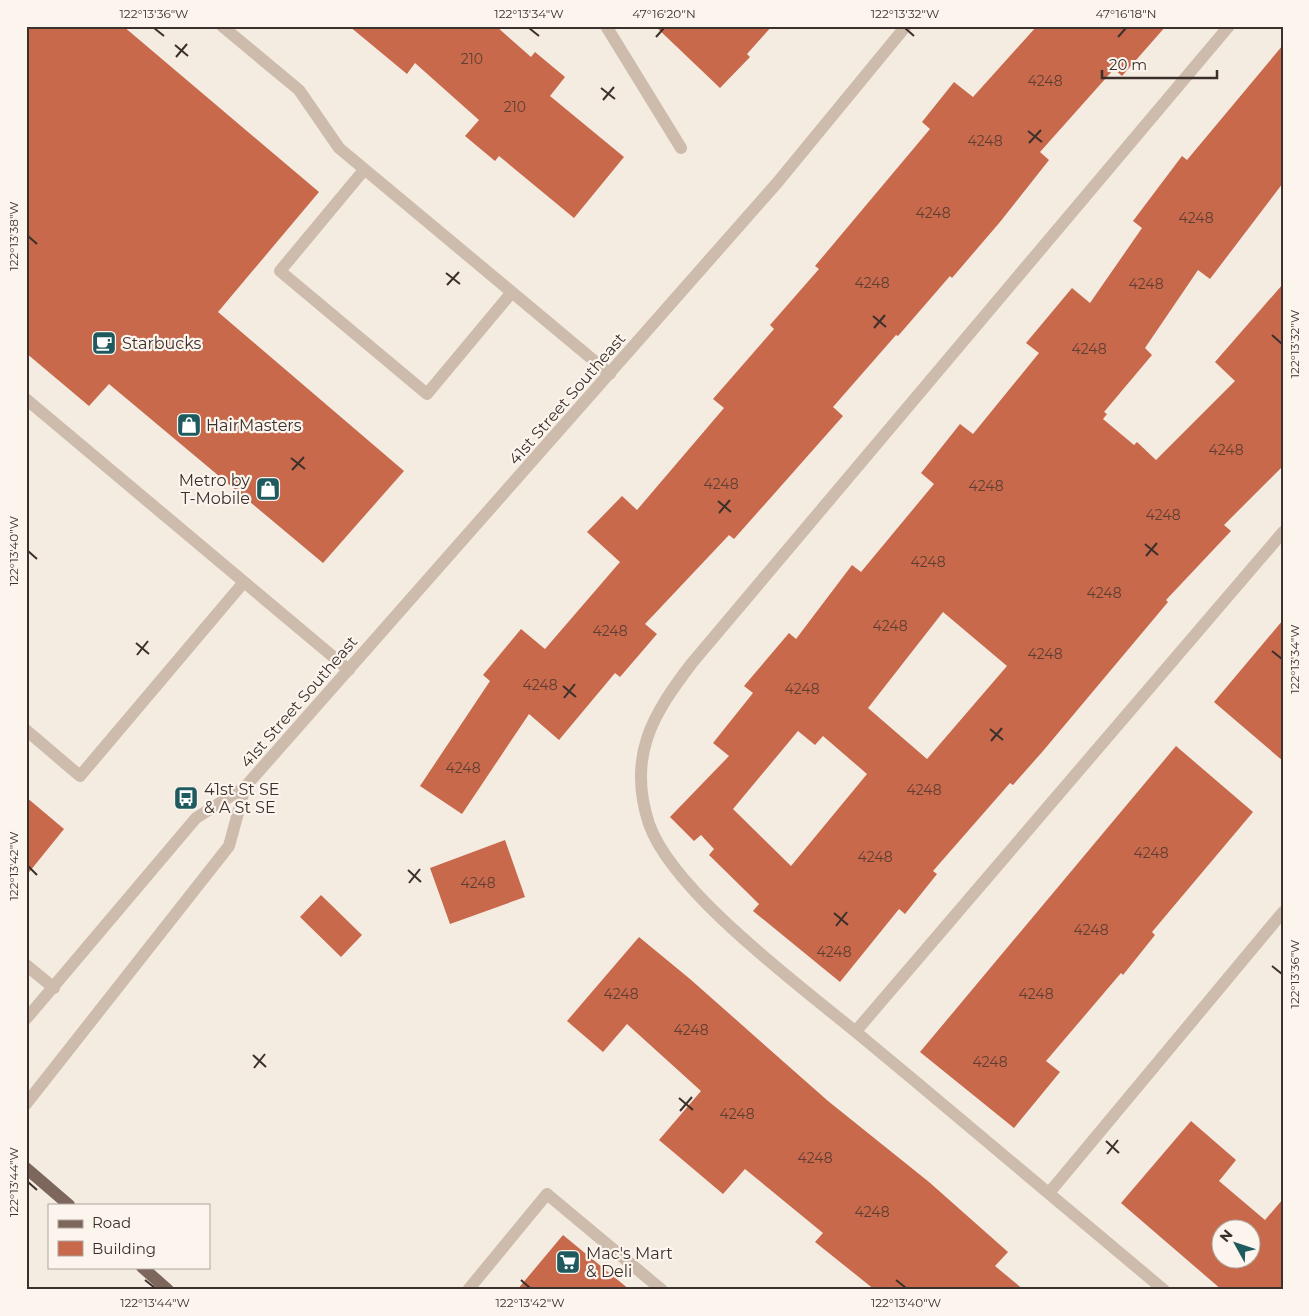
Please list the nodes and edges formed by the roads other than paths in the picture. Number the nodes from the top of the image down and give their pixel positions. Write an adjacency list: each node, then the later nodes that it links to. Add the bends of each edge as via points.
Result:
1 (222, 26): 6 (street, via 299,90 338,148)
2 (606, 26): 5 (street)
3 (906, 26): 8 (street, 41st Street Southeast, via 777,183)
4 (1229, 26): 19 (street, via 692,663 652,724 640,760 641,793 650,825 667,857 695,891 736,930)
5 (681, 148)
6 (364, 170): 7 (street); 7 (street, via 280,270 426,394)
7 (512, 292): 8 (street)
8 (610, 374): 12 (street, 41st Street Southeast)
9 (26, 399): 11 (street)
10 (1283, 532): 19 (street)
11 (244, 582): 12 (street); 13 (street, via 80,776)
12 (349, 670): 14 (street, 41st Street Southeast)
13 (26, 730)
14 (245, 788): 17 (street, 41st Street Southeast, via 196,818); 20 (street, 41st Street Southeast, via 229,846)
15 (1283, 912): 22 (street)
16 (26, 965): 17 (street)
17 (54, 988): 18 (street, 41st Street Southeast)
18 (26, 1019)
19 (856, 1031): 22 (street)
20 (26, 1104)
21 (26, 1168): 23 (main road)
22 (1049, 1193): 28 (street)
23 (68, 1204)
24 (143, 1268): 25 (main road)
25 (168, 1290)
26 (468, 1290): 27 (street, via 547,1194)
27 (662, 1290)
28 (1164, 1290)

